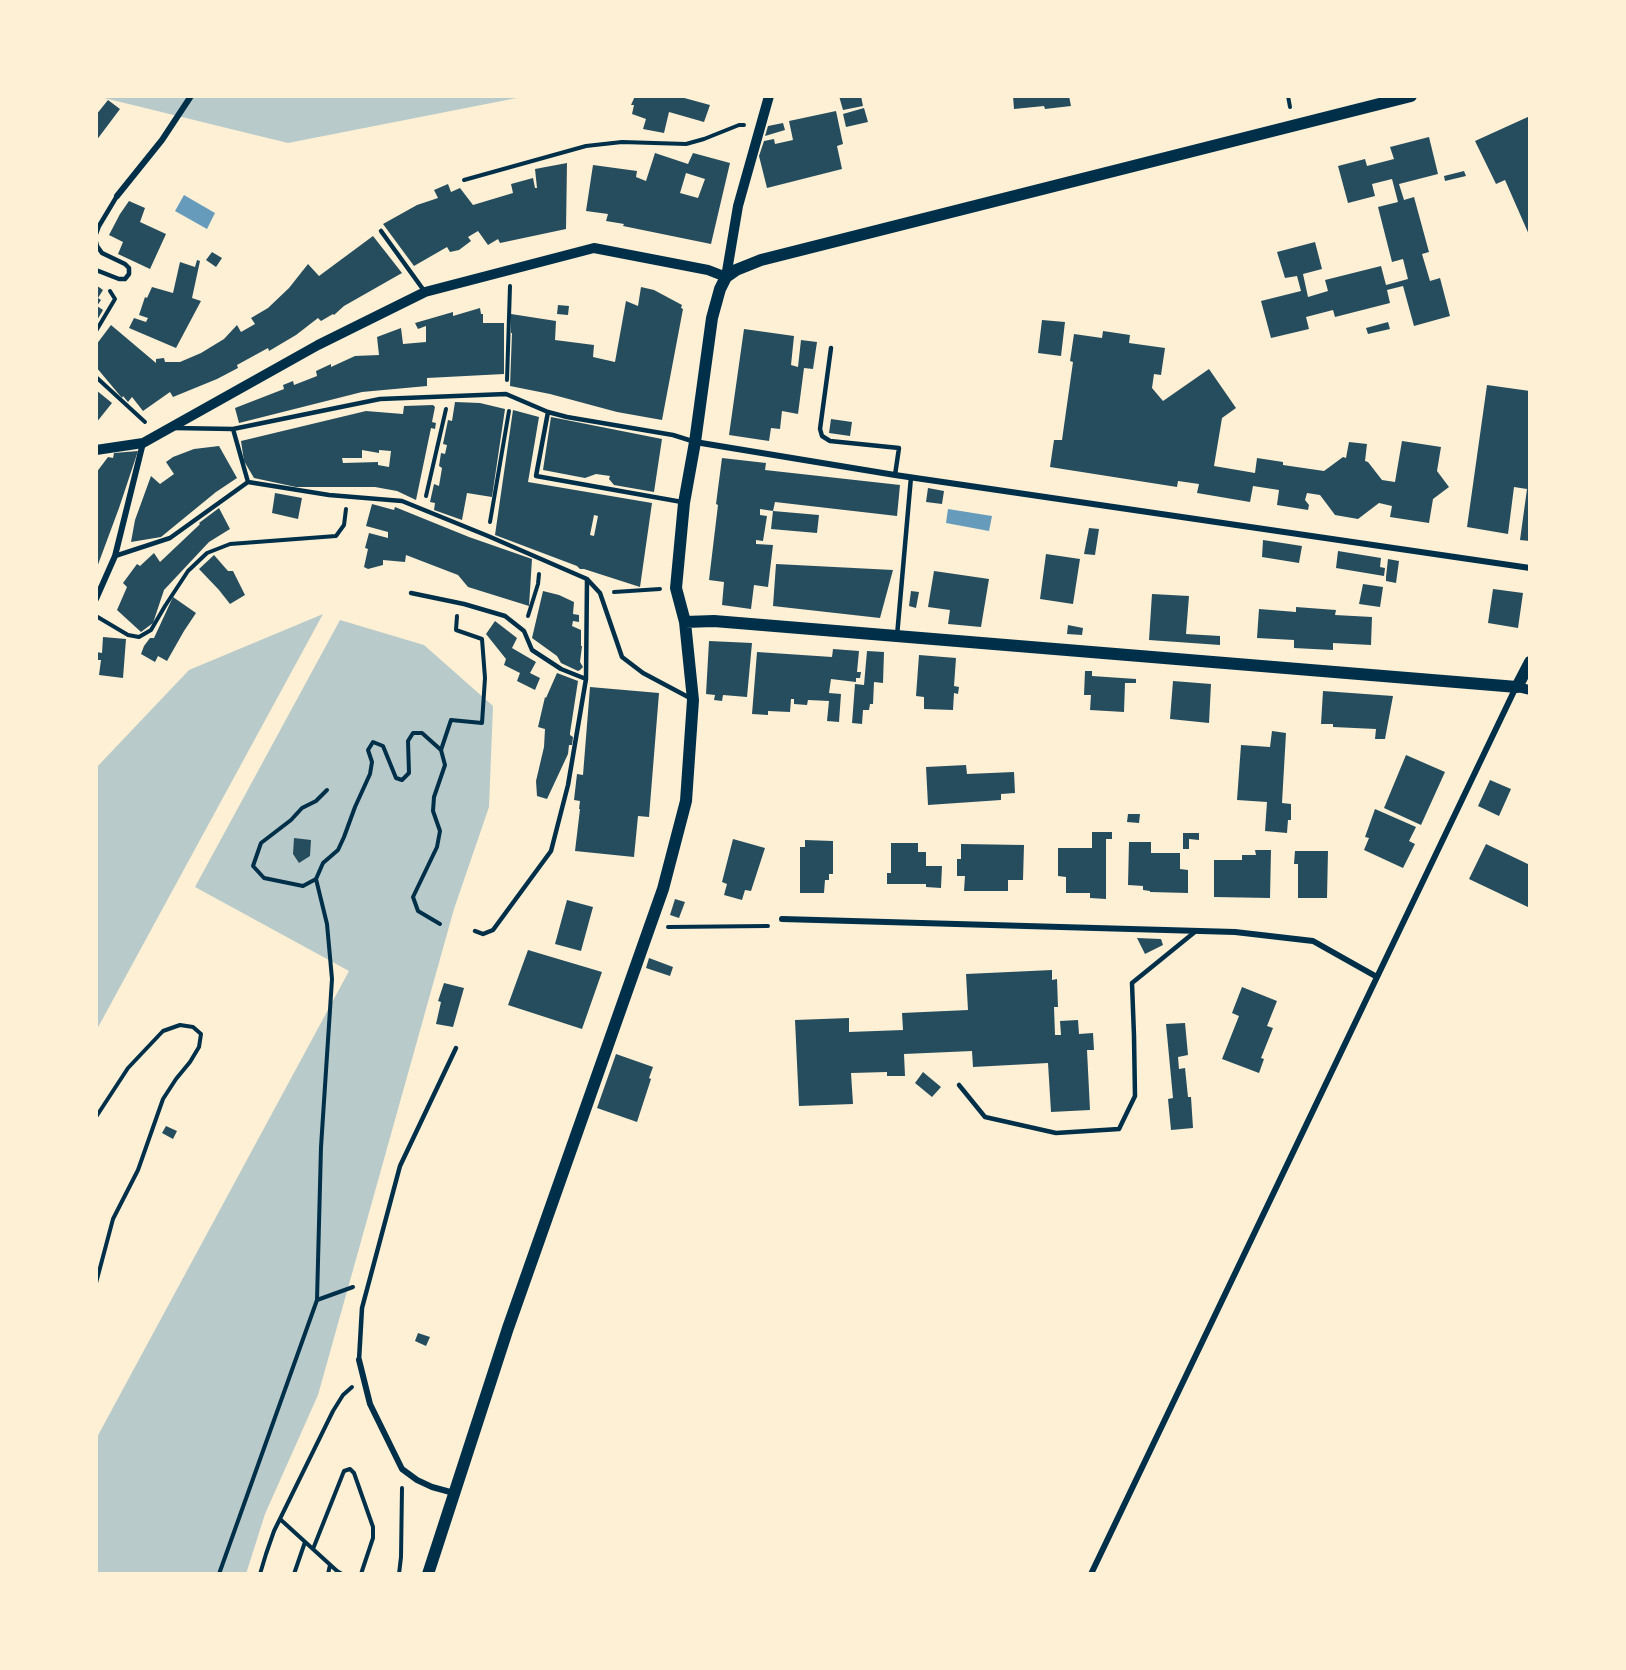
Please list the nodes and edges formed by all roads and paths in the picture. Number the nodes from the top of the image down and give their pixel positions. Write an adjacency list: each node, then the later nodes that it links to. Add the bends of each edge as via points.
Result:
1 (191, 96): 6 (street)
2 (769, 96): 4 (street)
3 (1411, 96): 13 (main road, via 760,260)
4 (760, 125): 5 (path, via 739,125 686,144 622,142 586,146); 13 (street, via 738,206)
5 (464, 180)
6 (117, 196): 8 (lane)
7 (381, 231): 14 (lane)
8 (96, 234)
9 (96, 242): 12 (lane, via 102,253 129,268 125,279)
10 (96, 270): 12 (lane)
11 (511, 270): 13 (street, via 594,248 708,270); 14 (street); 18 (path)
12 (107, 275): 15 (path, via 108,288 115,299)
13 (726, 278): 24 (main road, via 712,318)
14 (425, 292): 21 (street, via 318,345)
15 (96, 331)
16 (831, 348): 27 (lane, via 822,436 830,441 898,448)
17 (96, 377): 23 (path)
18 (506, 394): 19 (lane); 20 (lane); 33 (path, via 509,409)
19 (449, 397): 22 (lane, via 380,399); 32 (path)
20 (548, 412): 24 (lane); 31 (lane, via 536,476)
21 (171, 428): 22 (lane); 23 (street)
22 (233, 429): 29 (lane)
23 (158, 435): 25 (street)
24 (695, 442): 27 (street); 31 (main road)
25 (143, 443): 26 (street); 34 (street)
26 (96, 450)
27 (895, 475): 28 (street)
28 (911, 477): 36 (street); 46 (lane)
29 (248, 482): 30 (lane); 34 (lane, via 170,538)
30 (348, 497): 32 (lane, via 402,501); 43 (path, via 344,525 336,536 230,544 207,553 188,571 151,630 139,637)
31 (684, 503): 38 (main road)
32 (423, 511): 33 (lane)
33 (488, 536): 35 (lane)
34 (116, 556): 41 (street)
35 (541, 559): 37 (lane); 45 (path)
36 (1530, 568)
37 (587, 579): 40 (lane); 48 (lane)
38 (676, 588): 40 (path); 44 (main road)
39 (411, 593): 42 (lane)
40 (600, 593): 51 (lane, via 622,657)
41 (96, 599)
42 (471, 606): 45 (lane, via 505,616); 52 (path, via 457,616 456,630 482,639 482,723 451,720)
43 (96, 616)
44 (685, 622): 46 (main road); 51 (main road)
45 (524, 631): 48 (lane, via 532,650 561,669)
46 (897, 636): 49 (main road)
47 (1530, 662): 49 (main road)
48 (586, 679): 58 (lane, via 568,785 550,851 493,930 483,934)
49 (1517, 687): 50 (street); 60 (street)
50 (1530, 690)
51 (693, 700): 57 (main road, via 686,801 663,889)
52 (441, 750): 54 (path, via 423,733 413,733 408,741 409,773 402,780 396,778 383,746 373,742 368,750 370,774 344,837 338,850 323,863); 56 (path, via 445,765 433,811 440,831 413,897 418,910)
53 (327, 790): 54 (path, via 261,843 253,866 264,878 303,886)
54 (316, 879): 66 (path, via 327,924 332,979 321,1147)
55 (782, 919): 57 (path, via 771,926); 59 (street)
56 (440, 924)
57 (648, 927): 70 (main road)
58 (475, 931)
59 (1196, 931): 60 (street, via 1313,941); 62 (lane, via 1132,983 1135,1096 1119,1129 1056,1133 985,1117)
60 (1377, 977): 83 (street)
61 (456, 1048): 64 (lane, via 400,1166)
62 (959, 1085)
63 (96, 1117): 65 (path, via 128,1068 163,1031 180,1025 193,1027 201,1034 199,1047 163,1099 138,1170 113,1219)
64 (369, 1281): 66 (path); 67 (lane, via 362,1308)
65 (96, 1284)
66 (317, 1300): 75 (path)
67 (359, 1360): 68 (street)
68 (363, 1376): 69 (street, via 370,1404); 71 (path, via 333,1411)
69 (402, 1469): 70 (street, via 432,1487); 81 (path)
70 (454, 1493): 82 (main road)
71 (280, 1519): 72 (path); 76 (path)
72 (305, 1542): 73 (path); 77 (path)
73 (313, 1549): 74 (path); 80 (path, via 344,1472 350,1469 373,1527 374,1538)
74 (330, 1565): 78 (path); 79 (path)
75 (219, 1574)
76 (260, 1574)
77 (294, 1574)
78 (328, 1574)
79 (342, 1574)
80 (361, 1574)
81 (399, 1574)
82 (428, 1574)
83 (1091, 1574)

